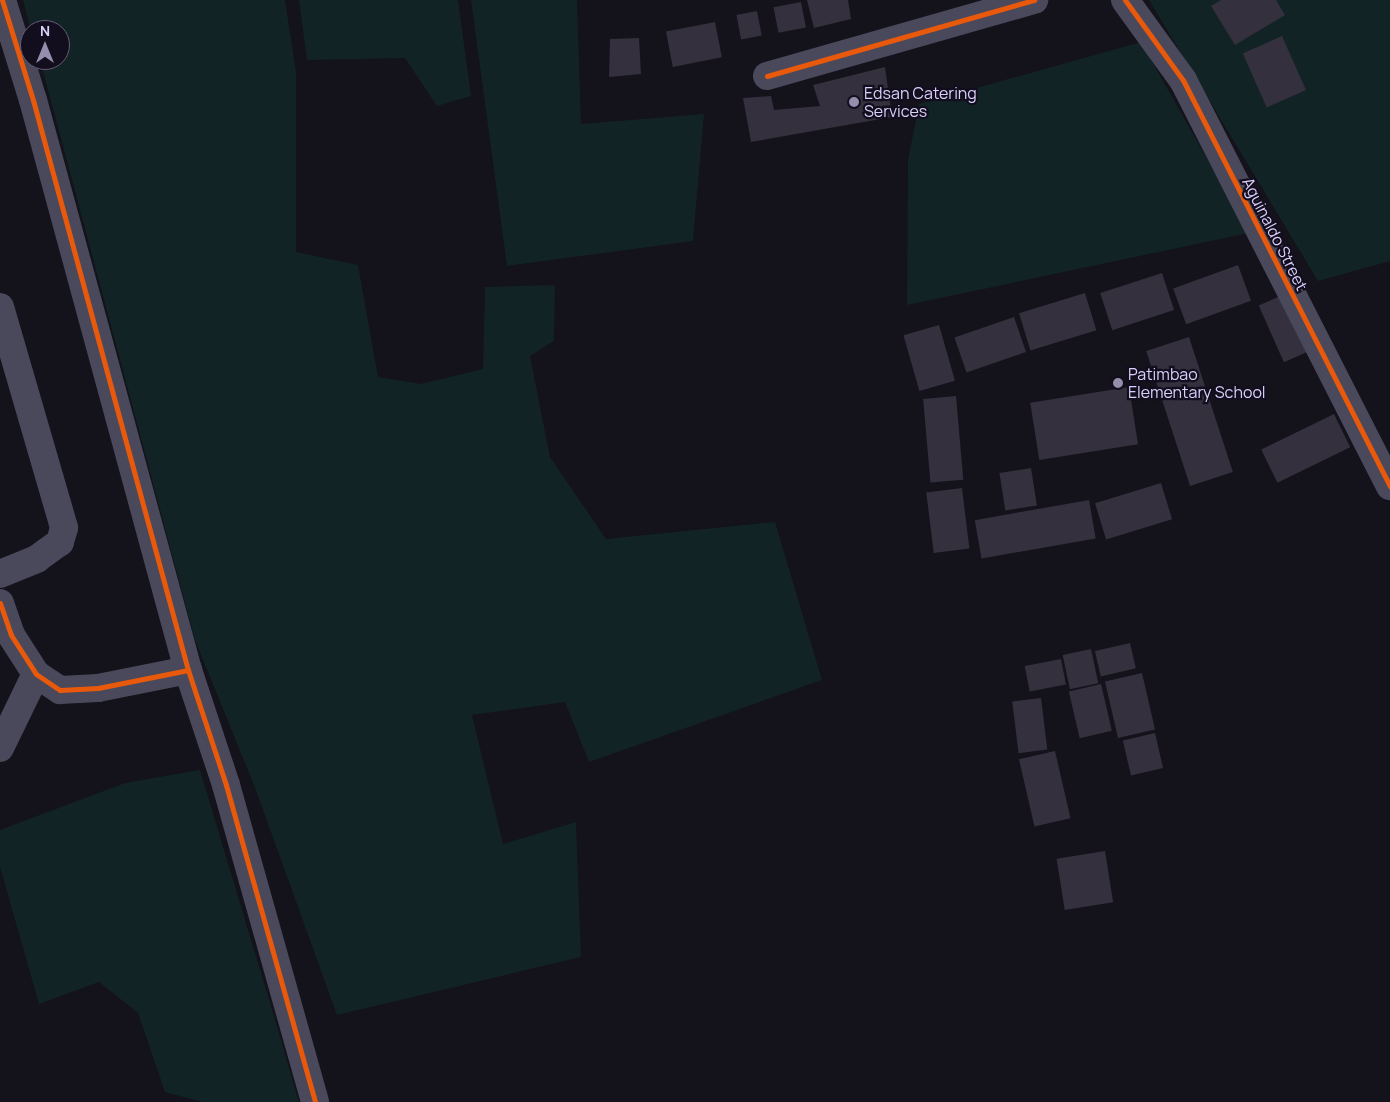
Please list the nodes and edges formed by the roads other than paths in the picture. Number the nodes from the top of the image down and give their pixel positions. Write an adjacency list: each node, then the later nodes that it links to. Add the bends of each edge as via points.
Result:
1 (2, 0): 9 (street, via 34,100)
2 (1034, 0): 4 (street)
3 (1124, 0): 6 (street, Aguinaldo Street, via 1183,80)
4 (767, 76)
5 (0, 307): 7 (street, via 64,528 60,542 37,559)
6 (1390, 486)
7 (0, 574)
8 (0, 603): 10 (street, via 11,635)
9 (188, 670): 10 (street, via 98,688 60,690); 12 (street, via 226,785)
10 (36, 674): 11 (street)
11 (0, 748)
12 (316, 1102)

